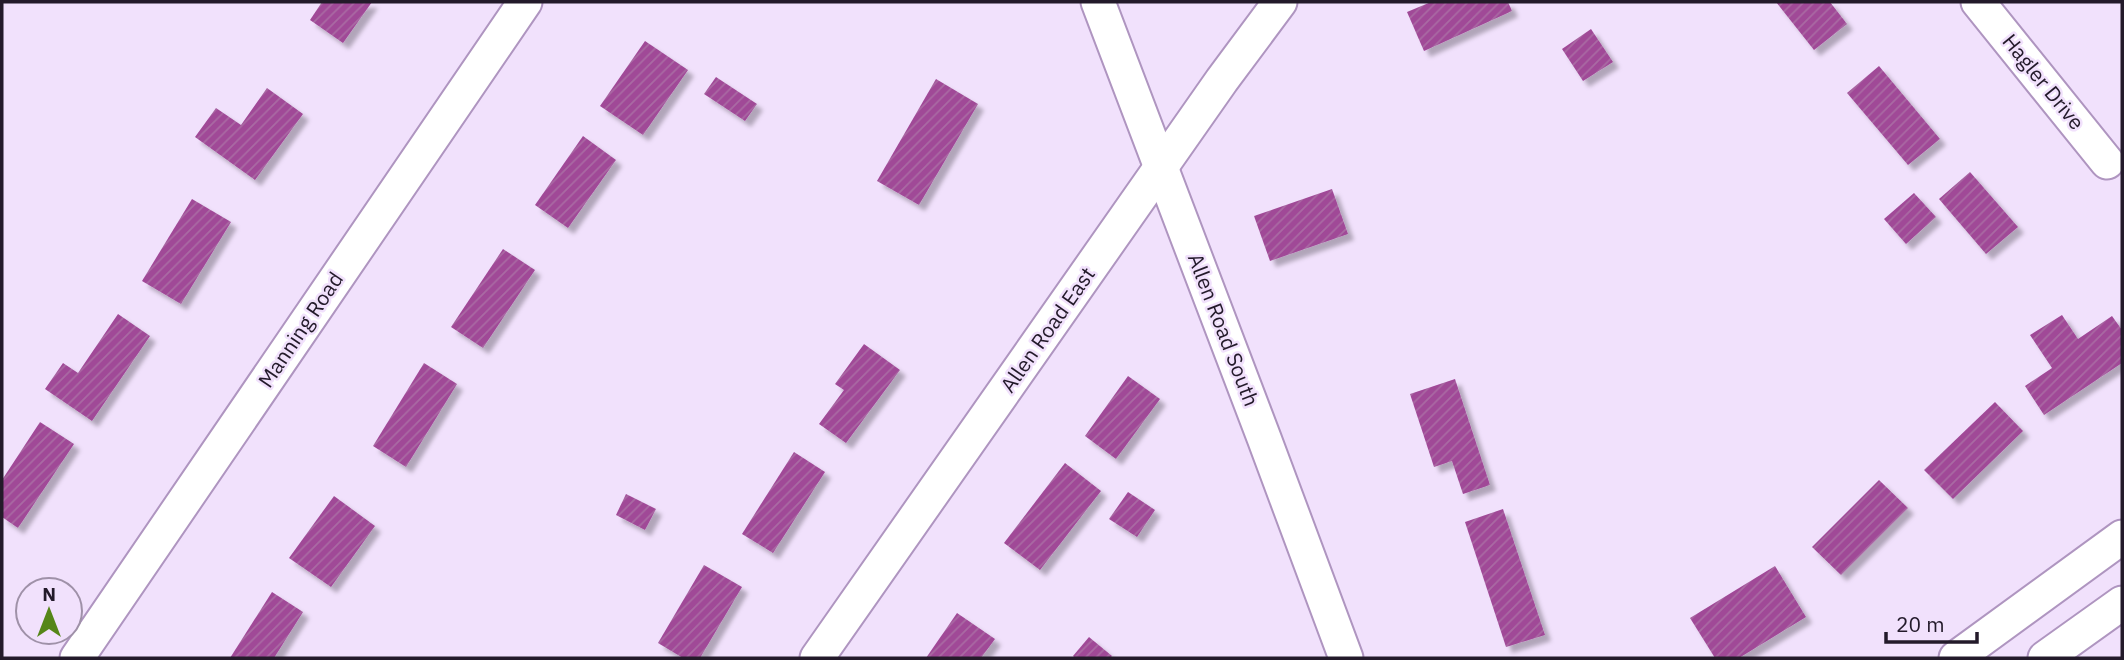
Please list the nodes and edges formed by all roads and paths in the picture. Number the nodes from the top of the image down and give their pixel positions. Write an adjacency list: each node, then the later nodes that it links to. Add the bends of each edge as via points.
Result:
1 (525, 2): 9 (street, Manning Road)
2 (1098, 2): 6 (street, Allen Road South)
3 (1280, 2): 6 (street, Allen Road East)
4 (1978, 2): 5 (street, Hagler Drive)
5 (2107, 162)
6 (1161, 170): 10 (street, Allen Road East); 11 (street, Allen Road South)
7 (2122, 537): 12 (street)
8 (2122, 603): 13 (street)
9 (77, 658)
10 (817, 658)
11 (1346, 658)
12 (1956, 658)
13 (2045, 658)

